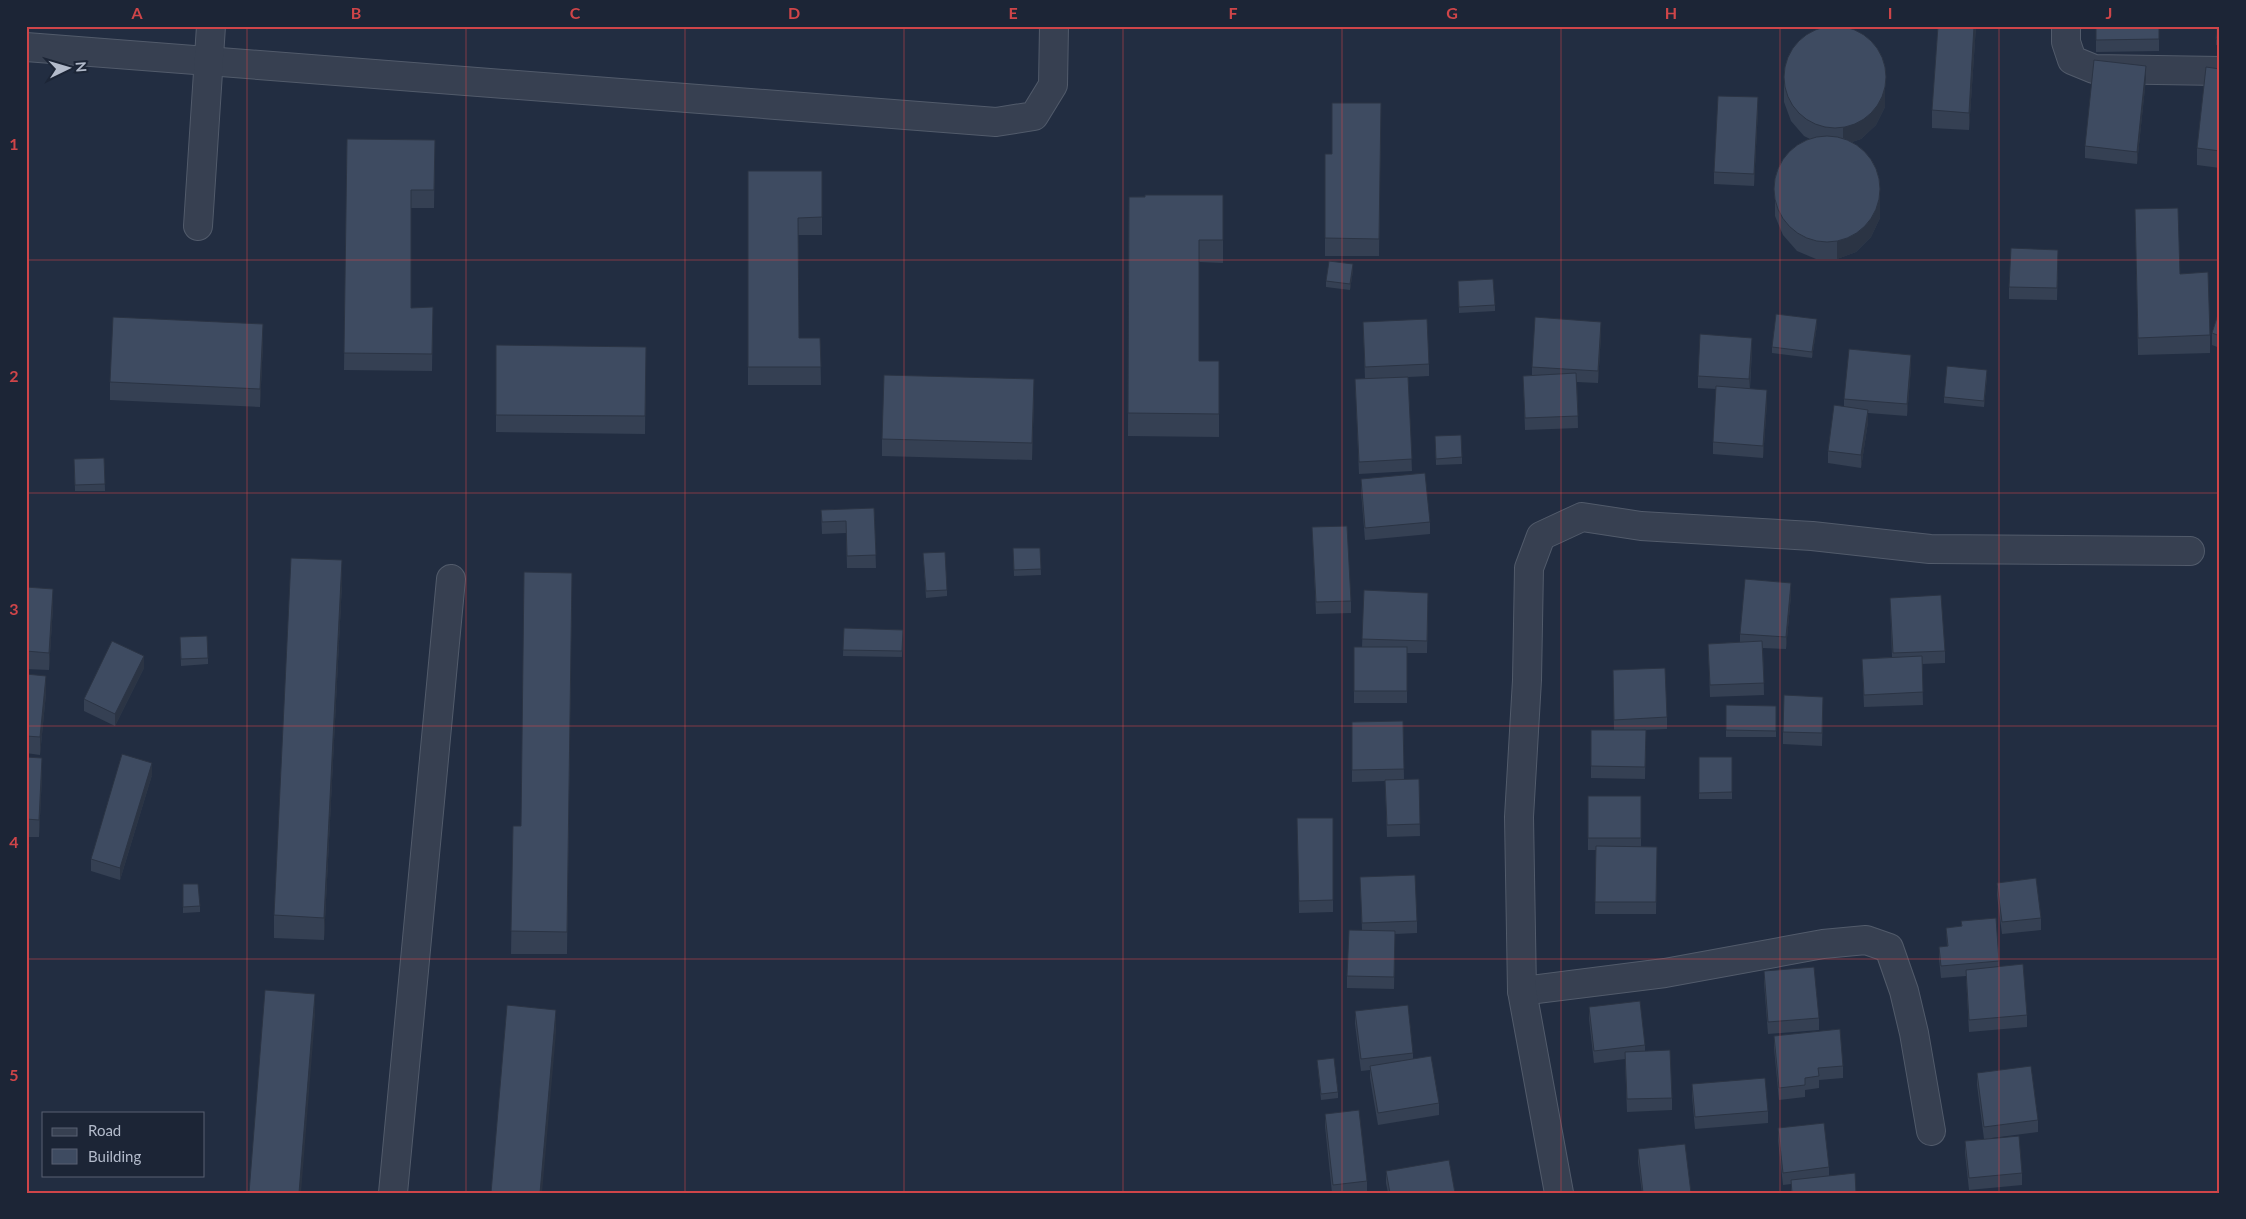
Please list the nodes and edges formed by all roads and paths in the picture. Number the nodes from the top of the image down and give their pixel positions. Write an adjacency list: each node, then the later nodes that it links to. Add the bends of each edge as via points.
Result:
1 (211, 26): 5 (street)
2 (1054, 26): 5 (street, via 1053,85 1034,116 996,122)
3 (2066, 26): 6 (street, via 2066,42 2072,60 2094,69)
4 (26, 46): 5 (street)
5 (209, 62): 7 (street)
6 (2220, 71)
7 (198, 226)
8 (2190, 551): 10 (street, via 1930,549 1812,536 1641,526 1582,517 1541,536 1529,568 1527,680 1518,817)
9 (451, 580): 12 (street)
10 (1522, 991): 11 (street, via 1665,974 1823,944 1866,940 1889,948 1901,982 1914,1033); 13 (street)
11 (1931, 1131)
12 (393, 1193)
13 (1559, 1193)

